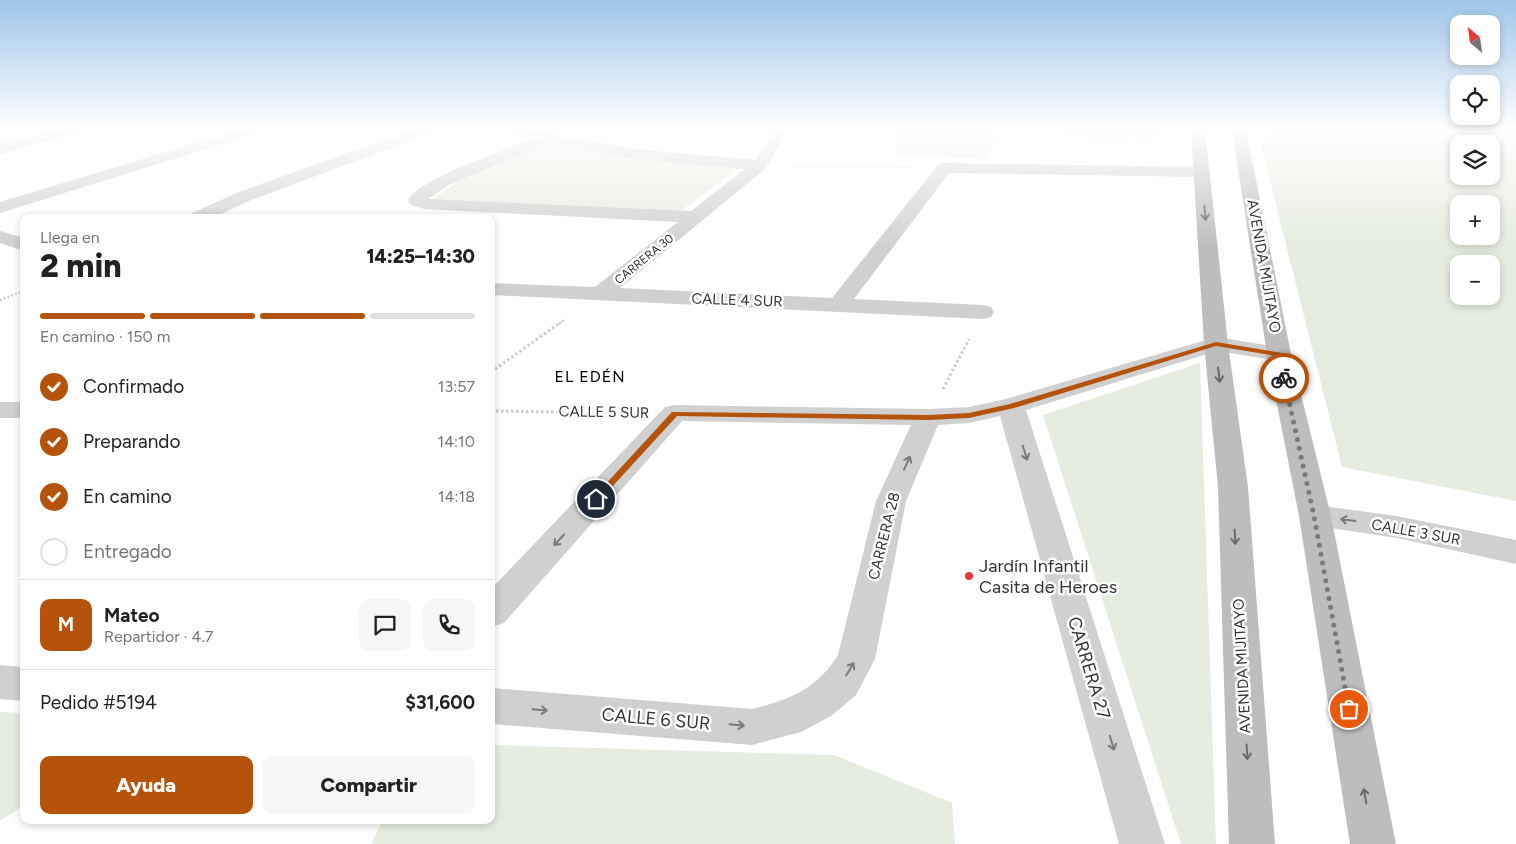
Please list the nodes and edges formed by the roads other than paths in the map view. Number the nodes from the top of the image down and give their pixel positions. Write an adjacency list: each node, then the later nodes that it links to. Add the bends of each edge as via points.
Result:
1 (126, 169): 9 (street)
2 (318, 169): 10 (street)
3 (471, 169): 11 (street, via 443,181 417,201 424,204)
4 (755, 169): 11 (street, CARRERA 30)
5 (943, 169): 16 (street)
6 (1033, 169): 8 (street)
7 (1246, 169): 19 (main road, AVENIDA MIJITAYO)
8 (1202, 172): 18 (main road, AVENIDA MIJITAYO, one-way to 18)
9 (0, 208)
10 (206, 214)
11 (696, 217): 15 (street, CARRERA 30)
12 (0, 236): 13 (street)
13 (20, 244)
14 (495, 289): 15 (street, CALLE 4 SUR)
15 (599, 295): 16 (street, CALLE 4 SUR)
16 (839, 304): 17 (street, CALLE 4 SUR)
17 (984, 312)
18 (1216, 344): 19 (street); 20 (street); 32 (main road, AVENIDA MIJITAYO, one-way to 32, via 1232,486)
19 (1279, 354): 24 (main road, AVENIDA MIJITAYO)
20 (1012, 406): 23 (street, via 969,415); 31 (street, CARRERA 27, one-way to 31)
21 (0, 410): 22 (street)
22 (20, 410)
23 (928, 417): 26 (street, one-way to 26, via 675,414); 29 (street, CARRERA 28, one-way to 23, via 842,683 856,659 891,501)
24 (1314, 516): 25 (street, CALLE 3 SUR, one-way to 24, via 1396,526); 33 (main road, AVENIDA MIJITAYO, one-way to 24)
25 (1516, 552)
26 (495, 609)
27 (0, 682): 28 (street)
28 (20, 684)
29 (817, 704): 30 (street, CALLE 6 SUR, one-way to 29, via 752,727 787,719)
30 (495, 706)
31 (1142, 844)
32 (1252, 844)
33 (1373, 844)

